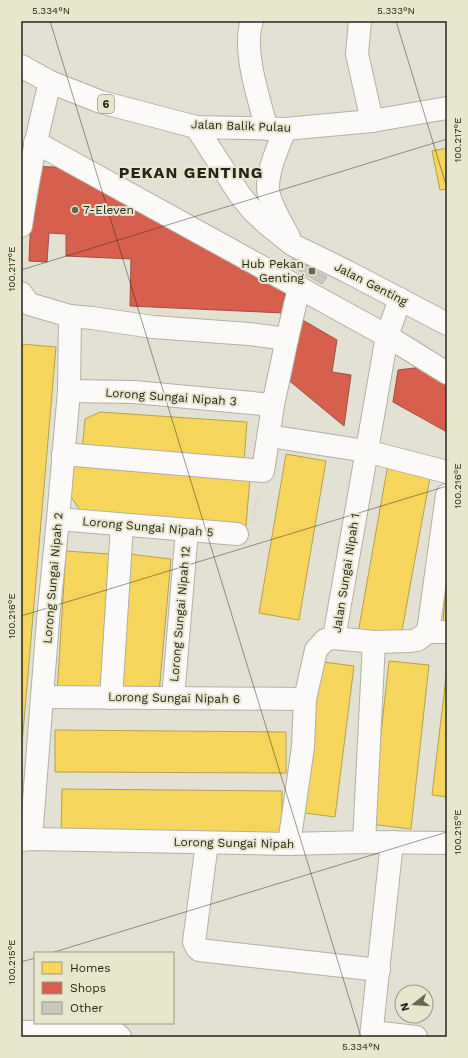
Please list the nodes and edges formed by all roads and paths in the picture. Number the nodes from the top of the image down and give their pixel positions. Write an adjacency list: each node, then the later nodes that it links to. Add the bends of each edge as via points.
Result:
1 (252, 21): 8 (street, via 248,47 256,89)
2 (360, 21): 6 (street, via 357,54)
3 (21, 66): 4 (street, Jalan Balik Pulau / 6)
4 (50, 82): 7 (street, Jalan Balik Pulau / 6, via 101,102); 9 (street)
5 (447, 108): 6 (street, Jalan Balik Pulau / 6)
6 (372, 121): 8 (street, Jalan Balik Pulau / 6)
7 (196, 127): 8 (street, Jalan Balik Pulau / 6); 11 (street, Jalan Genting, via 253,211)
8 (276, 129): 11 (street, via 268,193)
9 (35, 142): 10 (street); 12 (street)
10 (21, 226)
11 (293, 245): 14 (street, Jalan Genting)
12 (299, 288): 17 (street); 18 (street)
13 (21, 293): 15 (street, via 29,304)
14 (400, 299): 16 (street, Jalan Genting); 17 (street, Jalan Sungai Nipah 1)
15 (70, 316): 18 (street, via 100,318 152,327); 20 (street, Lorong Sungai Nipah 2)
16 (447, 324)
17 (387, 336): 19 (street); 23 (street, Jalan Sungai Nipah 1)
18 (287, 339): 21 (street)
19 (447, 373)
20 (69, 391): 21 (street, Lorong Sungai Nipah 3, via 134,392); 24 (street, Lorong Sungai Nipah 2)
21 (273, 406): 22 (street)
22 (269, 436): 23 (street); 25 (street)
23 (366, 450): 26 (street); 33 (street, Jalan Sungai Nipah 1)
24 (63, 454): 25 (street); 28 (street, Lorong Sungai Nipah 2)
25 (263, 471): 31 (path, via 254,520 250,528)
26 (447, 472)
27 (447, 495): 32 (street)
28 (58, 519): 29 (street, Lorong Sungai Nipah 5); 35 (street, Lorong Sungai Nipah 2)
29 (122, 525): 30 (street, Lorong Sungai Nipah 5); 36 (street)
30 (187, 530): 31 (street, Lorong Sungai Nipah 5); 37 (street, Lorong Sungai Nipah 12)
31 (237, 534)
32 (437, 632): 34 (street, Jalan Sungai Nipah 1, via 411,641)
33 (334, 638): 34 (street, Jalan Sungai Nipah 1); 38 (street, via 325,640 316,650)
34 (374, 642): 41 (street)
35 (42, 697): 36 (street, Lorong Sungai Nipah 6); 39 (street, Lorong Sungai Nipah 2)
36 (112, 698): 37 (street, Lorong Sungai Nipah 6)
37 (173, 698): 38 (street, Lorong Sungai Nipah 6)
38 (305, 700): 44 (street, via 303,747)
39 (26, 840): 40 (street, Lorong Sungai Nipah)
40 (207, 842): 44 (street, Lorong Sungai Nipah); 45 (street, via 194,942 199,950)
41 (364, 842): 42 (street, Lorong Sungai Nipah); 44 (street, Lorong Sungai Nipah)
42 (392, 842): 43 (street, Lorong Sungai Nipah); 45 (street)
43 (447, 843)
44 (289, 844)
45 (379, 970): 47 (street)
46 (21, 1032): 48 (street, via 111,1031)
47 (372, 1035): 49 (street)
48 (120, 1037)
49 (416, 1037)

